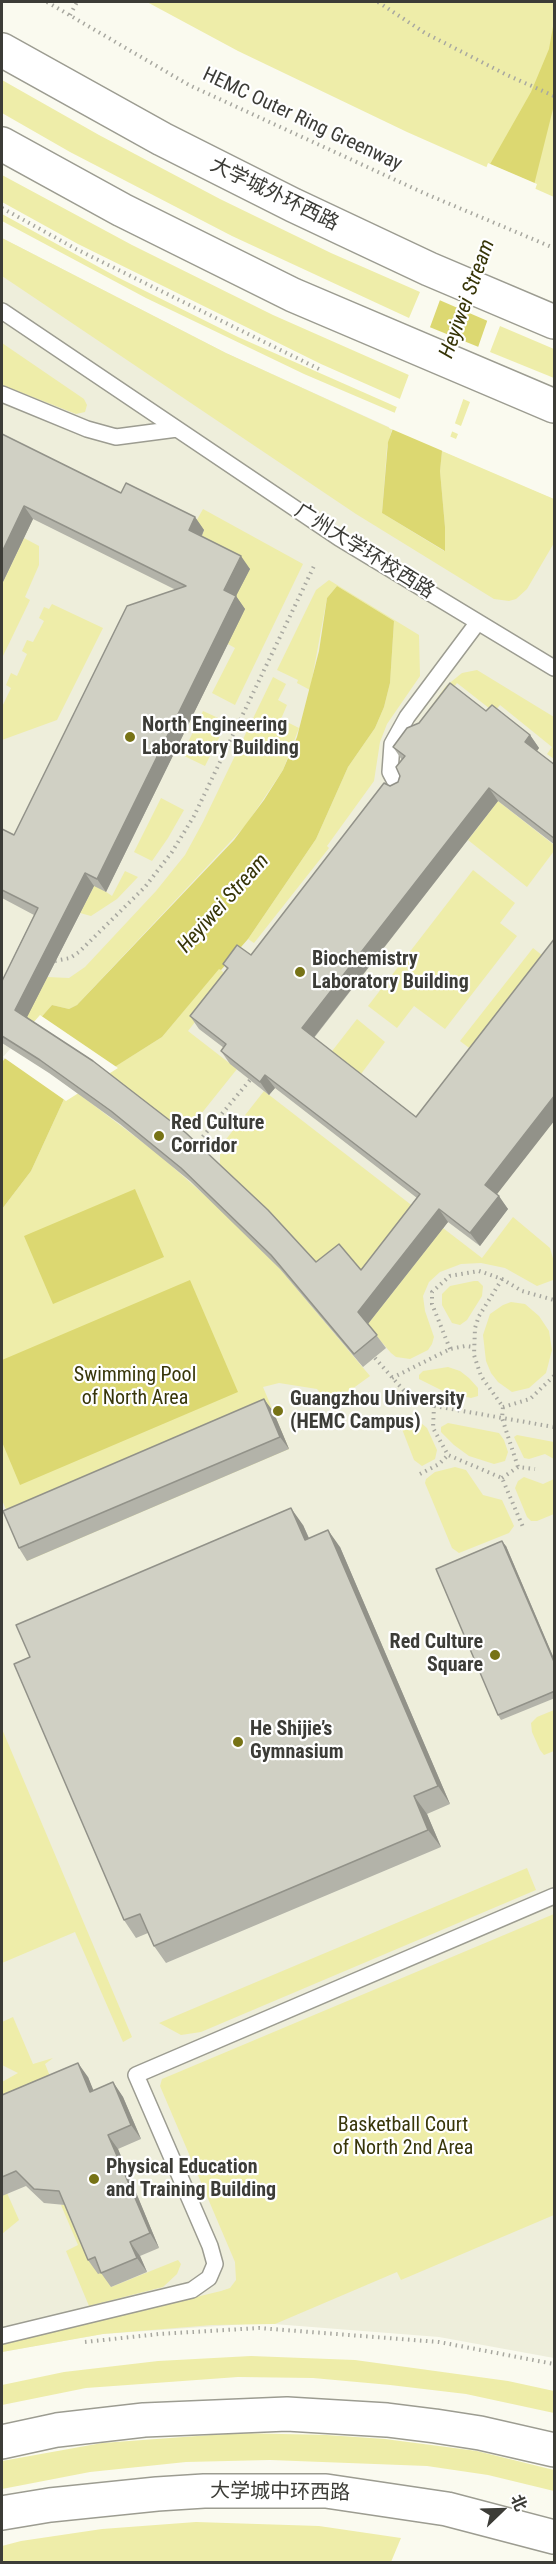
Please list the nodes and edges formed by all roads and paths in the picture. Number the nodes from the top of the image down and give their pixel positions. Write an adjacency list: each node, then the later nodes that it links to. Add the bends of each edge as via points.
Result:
1 (47, 2): 4 (path, HEMC Outer Ring Greenway)
2 (76, 2): 4 (path)
3 (378, 2): 6 (path, via 425,33)
4 (70, 15): 9 (path, HEMC Outer Ring Greenway, via 189,85 426,194)
5 (2, 50): 11 (main road, 大学城外环西路, via 231,175 429,269)
6 (555, 96)
7 (2, 144): 14 (main road, via 220,259 400,342)
8 (2, 208): 12 (path, via 76,249)
9 (555, 248)
10 (2, 311): 15 (lane, 广州大学环校西路)
11 (555, 322)
12 (319, 369)
13 (2, 394): 15 (lane, via 116,437)
14 (555, 406)
15 (177, 429): 17 (lane, 广州大学环校西路, via 339,538)
16 (315, 564): 20 (path, via 194,816 172,852 145,887 79,952)
17 (478, 622): 18 (lane, 广州大学环校西路); 19 (lane, via 398,730 392,744 390,772)
18 (555, 668)
19 (399, 789)
20 (55, 961)
21 (250, 1080): 22 (path)
22 (195, 1146)
23 (502, 1279): 24 (path, via 522,1291); 25 (path, via 479,1316); 26 (path, via 479,1271 463,1272 450,1276 432,1292 432,1304)
24 (555, 1300)
25 (474, 1347): 26 (path); 31 (path, via 481,1376)
26 (450, 1349): 29 (path)
27 (375, 1358): 29 (path)
28 (555, 1376): 31 (path, via 530,1399)
29 (392, 1378): 30 (path, via 406,1393)
30 (434, 1406): 32 (path); 34 (path, via 434,1428)
31 (503, 1407): 32 (path)
32 (502, 1418): 33 (path); 35 (path)
33 (555, 1427)
34 (448, 1455): 37 (path); 38 (path)
35 (518, 1467): 36 (path); 38 (path)
36 (535, 1469)
37 (420, 1474)
38 (502, 1478): 39 (path)
39 (523, 1527)
40 (555, 1896): 41 (lane, via 136,2075 210,2246 215,2264 209,2278 192,2290)
41 (2, 2336)
42 (74, 2344): 43 (path, via 259,2328 439,2343)
43 (555, 2364)
44 (2, 2442): 45 (main road, via 144,2420 287,2414 435,2426)
45 (555, 2450)
46 (2, 2514): 47 (main road, 大学城中环西路, via 157,2494 326,2491 447,2509)
47 (555, 2536)

